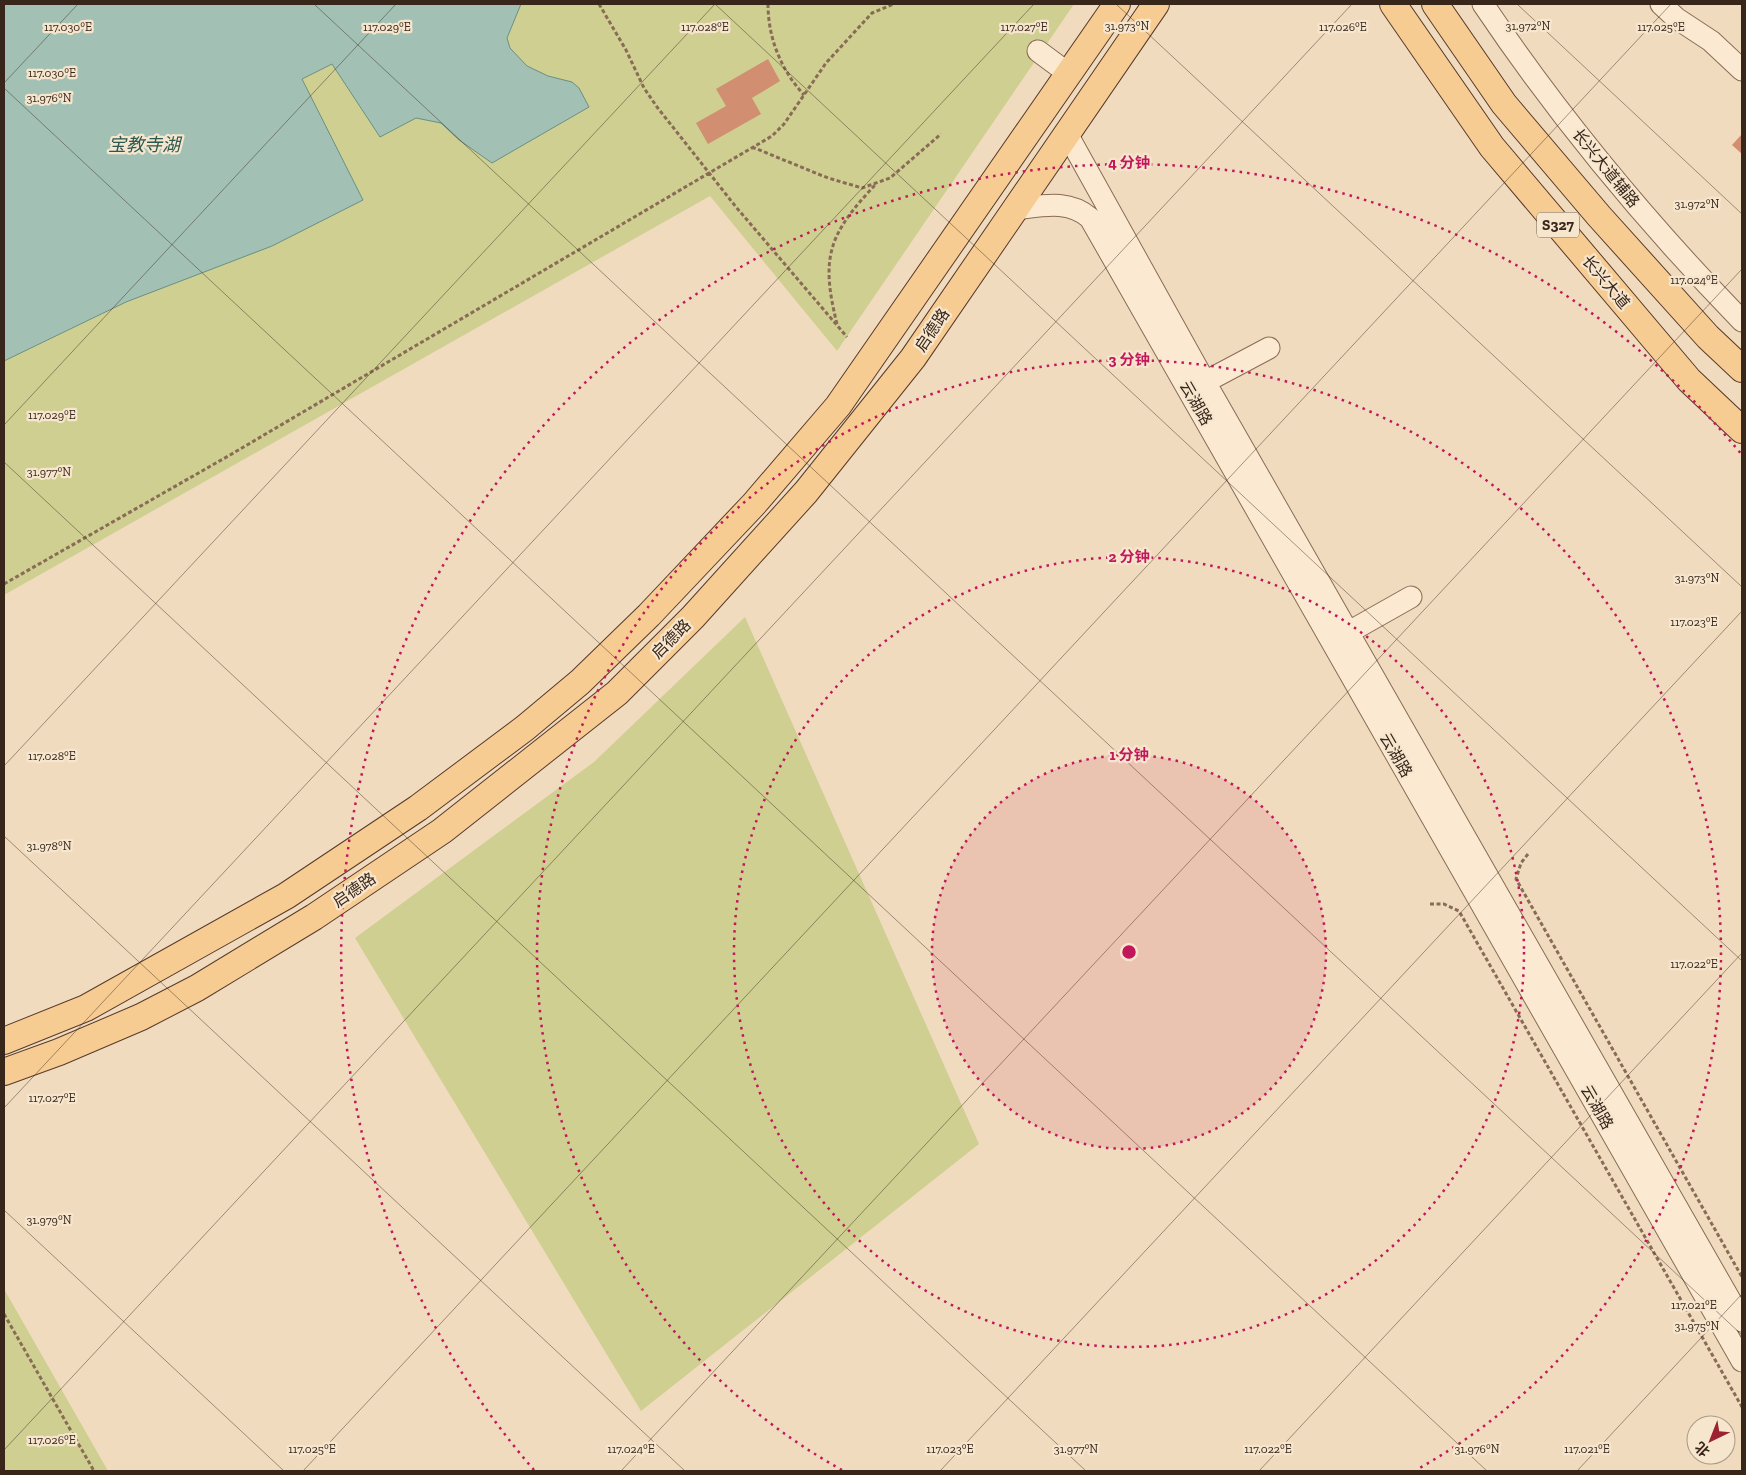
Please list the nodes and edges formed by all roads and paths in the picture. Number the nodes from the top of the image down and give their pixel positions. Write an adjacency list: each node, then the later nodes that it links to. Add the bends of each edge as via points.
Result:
1 (599, 4): 19 (path, via 644,88)
2 (768, 4): 15 (path, via 776,53)
3 (882, 4): 10 (path)
4 (894, 4): 10 (path)
5 (1117, 4): 14 (main road, 启德路)
6 (1156, 4): 16 (main road, 启德路)
7 (1392, 4): 28 (main road, 长兴大道 / S327, via 1492,147 1689,380)
8 (1435, 4): 26 (main road, S327, via 1504,104 1606,223)
9 (1483, 4): 22 (street, 长兴大道辅路, via 1603,167)
10 (885, 8): 15 (path, via 872,13 826,64)
11 (1676, 8): 13 (street)
12 (1038, 51): 14 (street)
13 (1742, 70)
14 (1068, 74): 34 (main road, 启德路, via 838,406 754,504 649,615 580,682 525,728 418,808 286,896 86,1008)
15 (804, 95): 18 (path, via 772,136)
16 (1066, 132): 21 (main road, 启德路); 27 (street, 云湖路)
17 (941, 134): 20 (path, via 890,178)
18 (752, 147): 19 (path); 20 (path, via 828,178 862,188)
19 (708, 172): 23 (path); 29 (path, via 230,455)
20 (878, 182): 23 (path, via 839,229 830,254 829,292)
21 (1015, 209): 36 (main road, 启德路, via 913,358 806,492 693,616 616,693 442,831 314,917 197,988 141,1017); 41 (street, 云湖路, via 1068,205 1090,218)
22 (1742, 322)
23 (838, 327): 24 (path)
24 (847, 337)
25 (1269, 348): 27 (street)
26 (1742, 369)
27 (1205, 382): 31 (street, 云湖路)
28 (1742, 430)
29 (4, 584)
30 (1411, 597): 31 (street)
31 (1348, 632): 40 (street, 云湖路)
32 (1528, 854): 38 (path, via 1516,879)
33 (1430, 904): 42 (path, via 1444,904 1459,911)
34 (41, 1027): 35 (main road, 启德路); 36 (main road)
35 (4, 1042)
36 (52, 1055): 37 (main road, 启德路)
37 (4, 1072)
38 (1742, 1277)
39 (4, 1314): 43 (path)
40 (1742, 1321)
41 (1742, 1361)
42 (1742, 1407)
43 (94, 1471)

